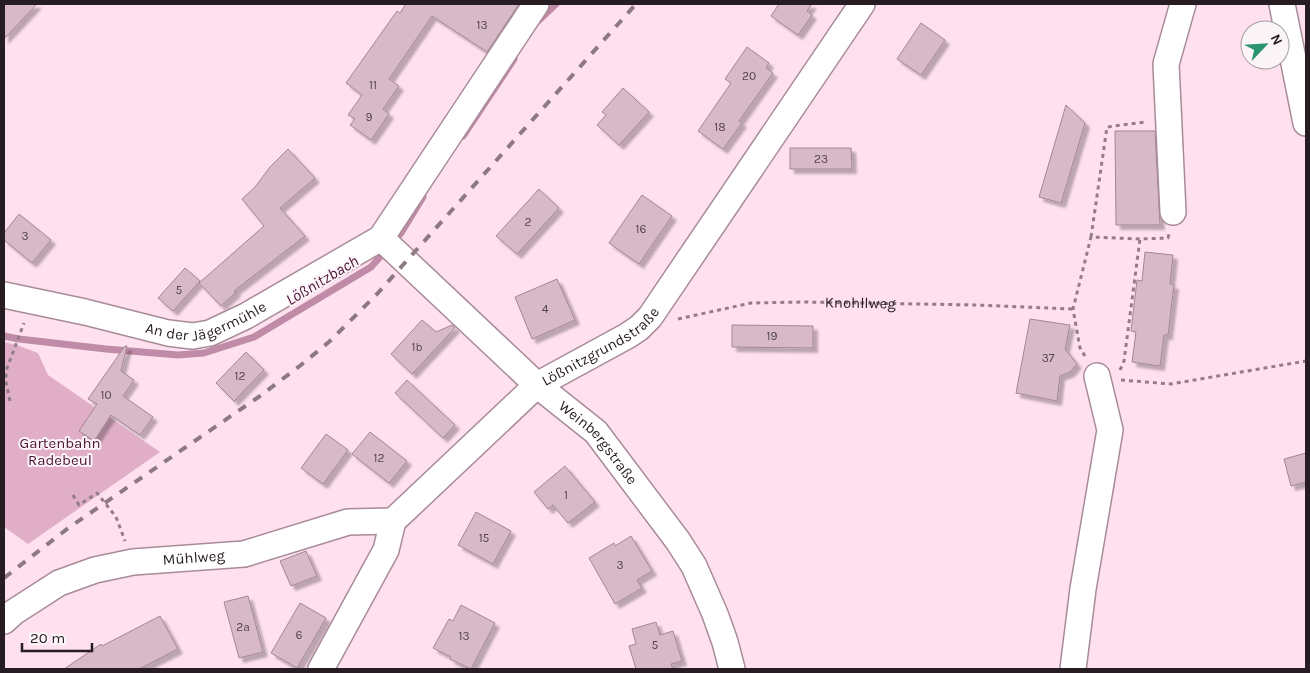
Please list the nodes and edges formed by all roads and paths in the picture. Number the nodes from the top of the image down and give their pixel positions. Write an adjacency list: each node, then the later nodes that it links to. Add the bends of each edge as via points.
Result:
1 (536, 4): 9 (street, An der Jägermühle)
2 (862, 4): 13 (street, Lößnitzgrundstraße)
3 (1183, 4): 5 (street, via 1166,64)
4 (1282, 4): 6 (street)
5 (1168, 104): 7 (street); 8 (path, via 1154,121 1107,127)
6 (1306, 123)
7 (1173, 212)
8 (1091, 237): 12 (path); 15 (path, via 1140,239 1124,361)
9 (387, 244): 11 (street, An der Jägermühle, via 221,328 193,336); 16 (street, Weinbergstraße)
10 (4, 295): 11 (street, An der Jägermühle)
11 (34, 302): 17 (path, via 6,371)
12 (1073, 309): 13 (path, Knohllweg, via 977,304 803,302 751,303 668,321); 15 (path, via 1080,348)
13 (650, 317): 16 (street, Lößnitzgrundstraße, via 628,336)
14 (1306, 361): 15 (path, via 1171,384)
15 (1106, 378): 24 (street, via 1110,430 1083,588)
16 (537, 385): 20 (street, Lößnitzgrundstraße); 23 (street, Weinbergstraße, via 596,432 678,541 705,588)
17 (10, 401)
18 (73, 496): 19 (path, via 79,505 97,493)
19 (116, 517)
20 (393, 521): 21 (street, Mühlweg, via 348,522 244,554 133,562 95,570 58,584); 22 (street, via 386,550)
21 (4, 621)
22 (321, 669)
23 (732, 669)
24 (1073, 669)

